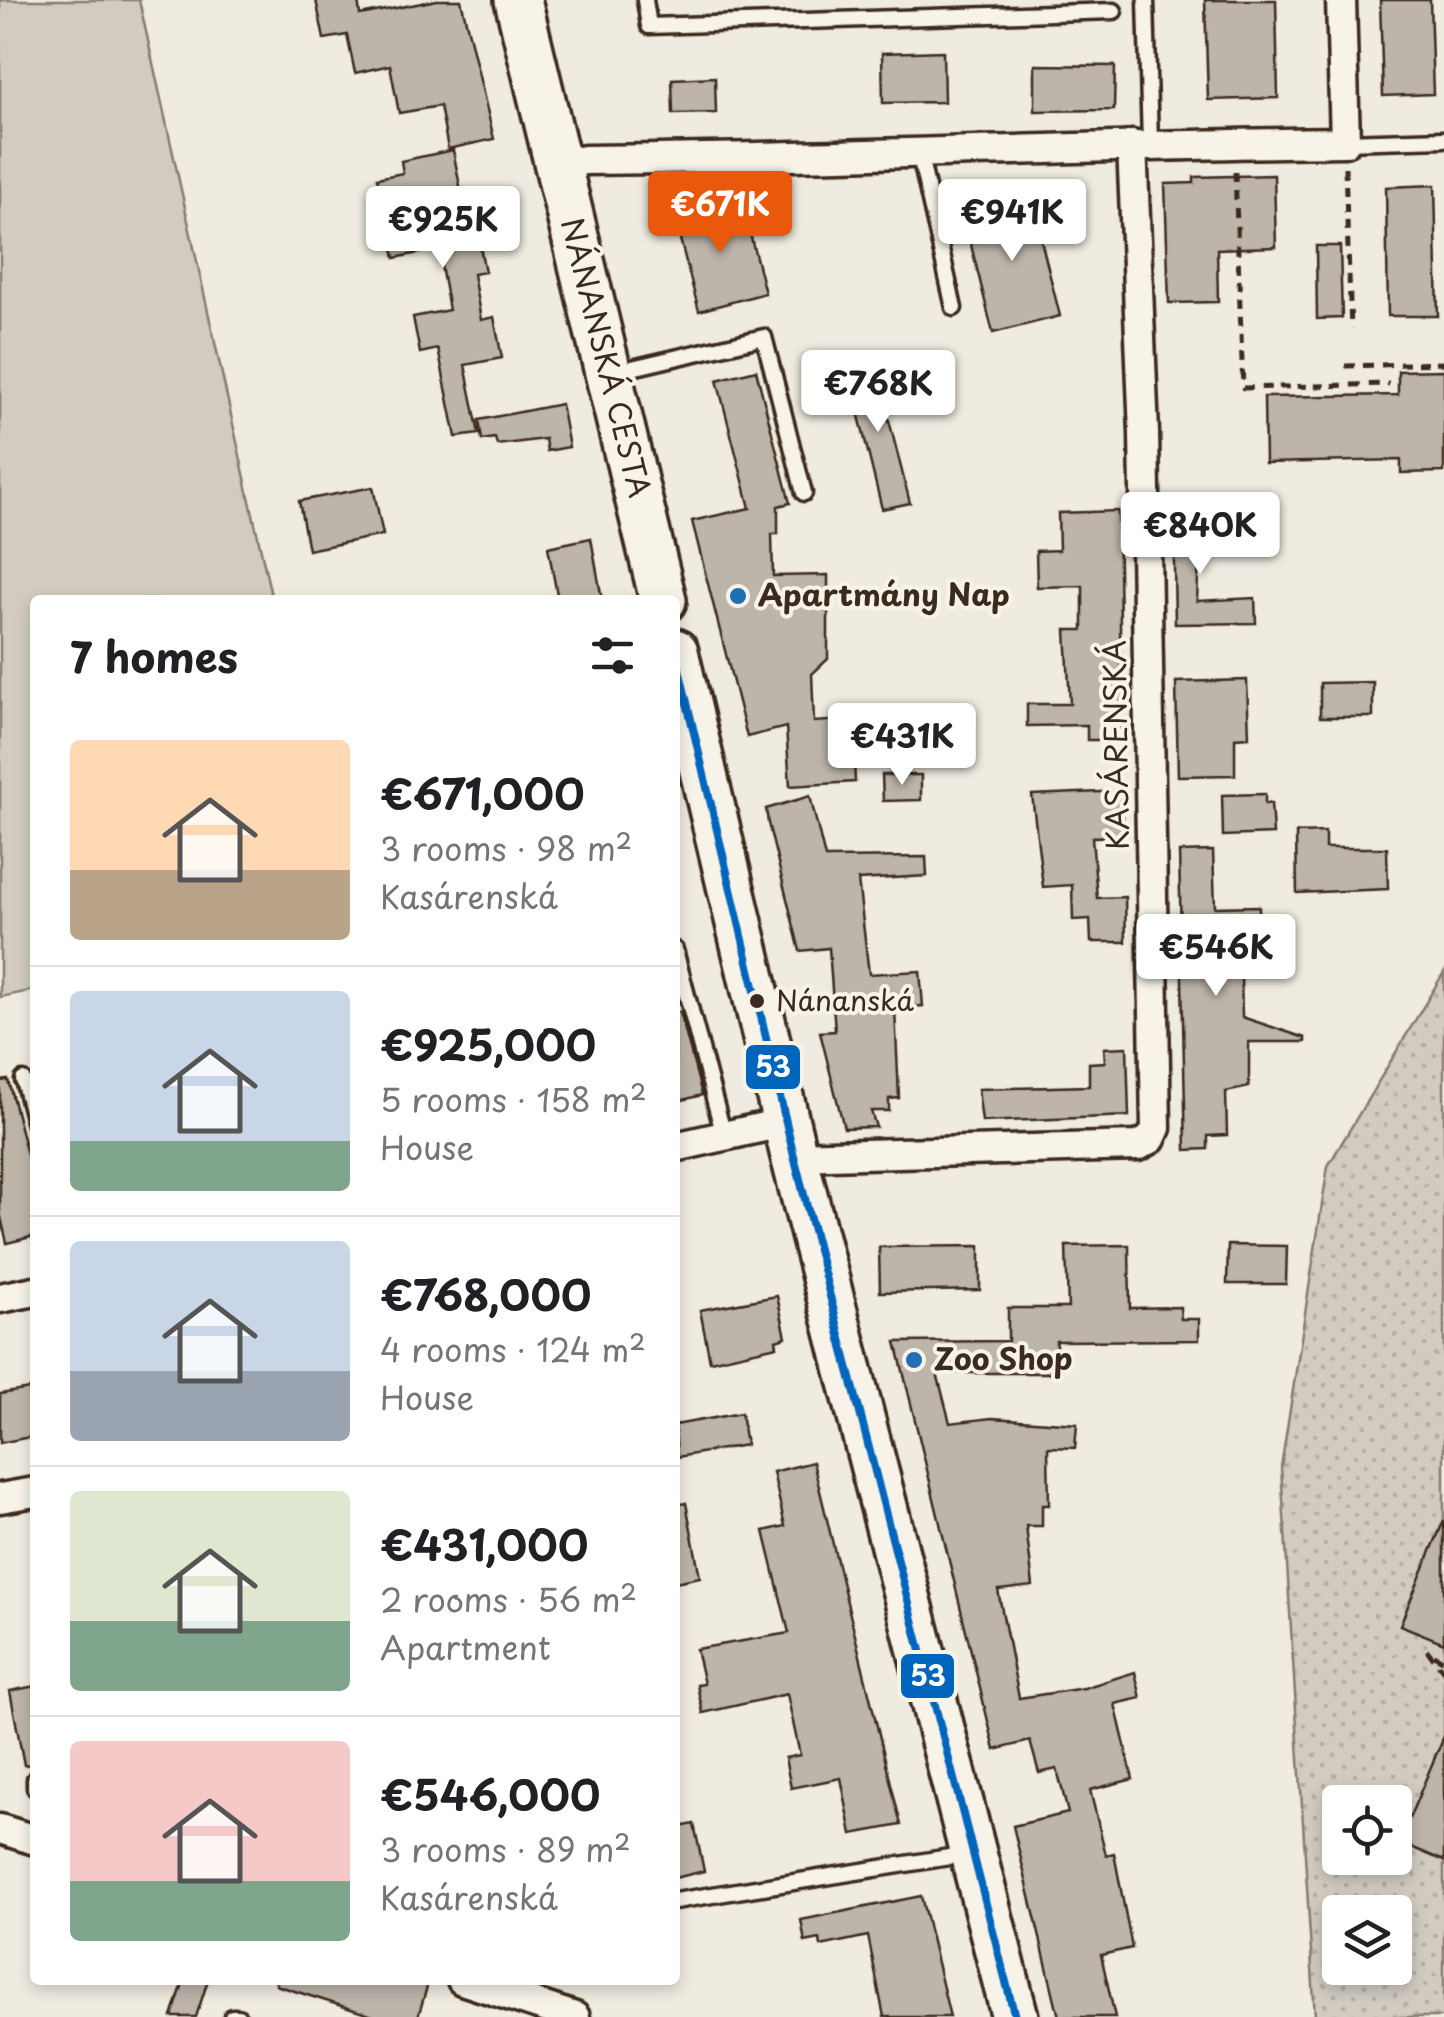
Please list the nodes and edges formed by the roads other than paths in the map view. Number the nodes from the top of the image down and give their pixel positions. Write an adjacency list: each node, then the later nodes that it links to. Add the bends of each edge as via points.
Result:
1 (518, 0): 10 (main road, NÁNANSKÁ CESTA)
2 (645, 0): 5 (lane, via 649,26)
3 (1146, 0): 8 (lane)
4 (1341, 0): 7 (street)
5 (1114, 11)
6 (1444, 139): 7 (lane)
7 (1344, 142): 8 (street)
8 (1141, 144): 9 (street); 20 (street, KASÁRENSKÁ, via 1156,1128 1138,1146)
9 (920, 156): 10 (street); 11 (lane)
10 (558, 164): 12 (main road, NÁNANSKÁ CESTA)
11 (954, 308)
12 (609, 373): 13 (lane, via 764,336); 14 (main road, NÁNANSKÁ CESTA)
13 (804, 493)
14 (662, 595)
15 (680, 673): 20 (main road)
16 (680, 969): 19 (lane)
17 (24, 1080): 18 (lane)
18 (30, 1105)
19 (724, 1136): 20 (street, KASÁRENSKÁ); 21 (street, KASÁRENSKÁ)
20 (790, 1139): 28 (main road)
21 (680, 1146)
22 (30, 1292): 23 (street)
23 (0, 1298)
24 (30, 1493): 25 (street)
25 (0, 1498)
26 (0, 1829): 27 (street)
27 (30, 1838)
28 (974, 1852): 29 (lane); 32 (main road)
29 (680, 1900)
30 (477, 1985): 31 (street)
31 (575, 2017)
32 (1015, 2017)

